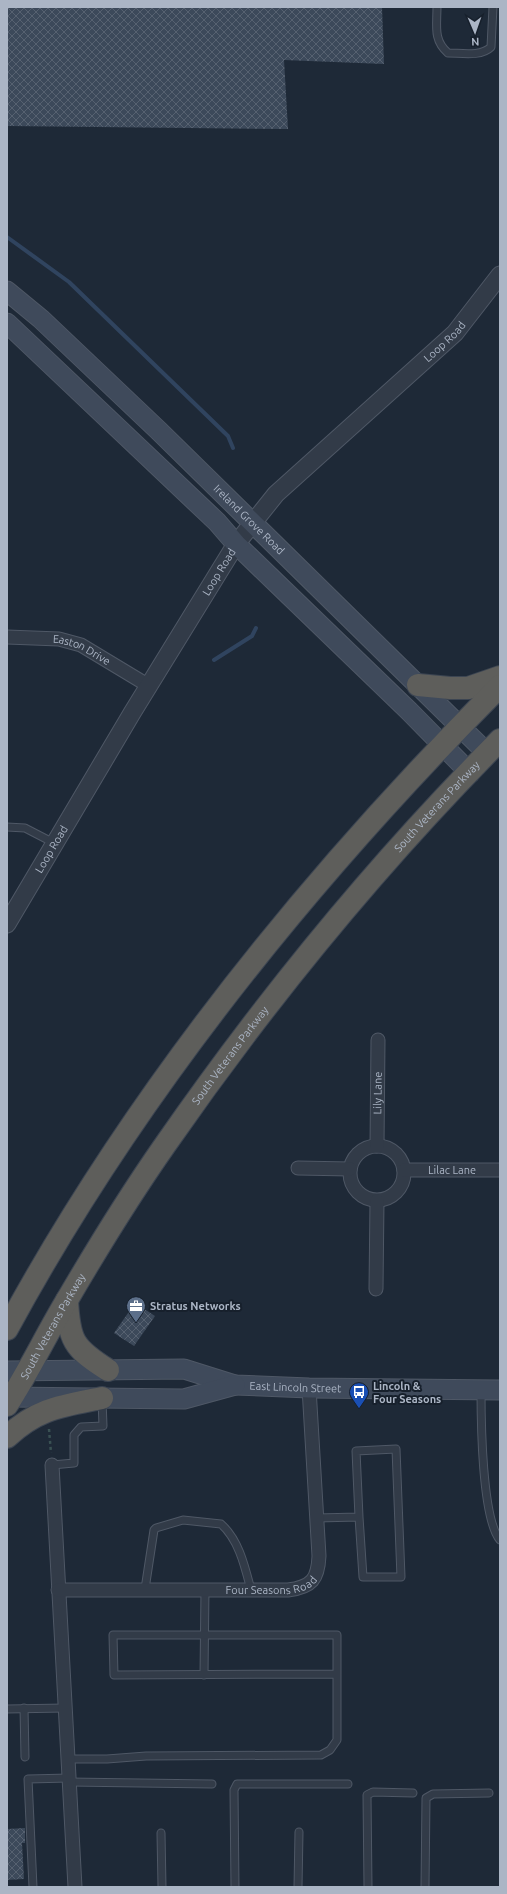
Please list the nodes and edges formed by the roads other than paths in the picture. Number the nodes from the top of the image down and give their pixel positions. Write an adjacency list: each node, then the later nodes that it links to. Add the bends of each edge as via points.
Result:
1 (437, 7): 2 (lane, via 436,32 440,45 448,53 480,53 490,47)
2 (492, 7)
3 (500, 274): 6 (street, Loop Road, via 455,333 281,489)
4 (7, 291): 6 (main road, Ireland Grove Road, via 47,324)
5 (7, 323): 7 (main road, via 202,508)
6 (251, 523): 7 (street, Loop Road); 10 (main road, Ireland Grove Road)
7 (236, 544): 11 (street, Loop Road); 14 (main road)
8 (7, 637): 11 (street, Easton Drive, via 59,639 80,645)
9 (500, 677): 10 (highway, via 468,688)
10 (418, 684): 13 (main road, Ireland Grove Road)
11 (149, 686): 18 (street, Loop Road)
12 (500, 686): 13 (highway)
13 (459, 727): 14 (highway); 15 (main road, Ireland Grove Road)
14 (442, 745): 16 (main road); 29 (highway, via 301,902 197,1034 118,1146)
15 (494, 746): 16 (highway, South Veterans Parkway)
16 (470, 772): 28 (highway, South Veterans Parkway, via 391,856 264,1010 165,1145)
17 (7, 827): 18 (lane, via 25,828)
18 (54, 843): 19 (street, Loop Road)
19 (7, 924)
20 (378, 1040): 21 (street, Lily Lane)
21 (377, 1146): 23 (street, via 356,1155); 24 (street, via 395,1153)
22 (298, 1168): 23 (street)
23 (350, 1169): 26 (street, via 353,1187 359,1194)
24 (404, 1170): 25 (street, Lilac Lane); 26 (street, via 404,1179 394,1195)
25 (500, 1170)
26 (377, 1201): 27 (street)
27 (376, 1289)
28 (67, 1300): 31 (highway, via 69,1328 74,1342 89,1358); 32 (highway, South Veterans Parkway)
29 (14, 1308): 30 (highway)
30 (7, 1329)
31 (108, 1370): 32 (main road, East Lincoln Street); 33 (main road, East Lincoln Street, via 184,1369)
32 (17, 1371): 38 (highway, South Veterans Parkway)
33 (235, 1385): 34 (main road, East Lincoln Street); 37 (main road, East Lincoln Street, via 184,1399)
34 (309, 1388): 35 (main road, East Lincoln Street); 42 (street, Four Seasons Road)
35 (481, 1390): 36 (main road, East Lincoln Street); 43 (lane, via 487,1500 491,1525)
36 (500, 1390)
37 (102, 1398): 38 (main road, East Lincoln Street); 39 (highway, via 41,1413 24,1421); 40 (lane, via 103,1426 81,1427 74,1435 74,1463)
38 (9, 1400)
39 (7, 1436)
40 (52, 1465): 45 (street)
41 (359, 1517): 41 (lane, via 363,1577 401,1576 396,1449 356,1451); 42 (lane)
42 (316, 1518): 47 (street, Four Seasons Road, via 318,1570 312,1581 299,1588)
43 (500, 1540)
44 (145, 1589): 45 (street, Four Seasons Road); 46 (street, Four Seasons Road); 47 (lane, via 154,1530 183,1520 221,1524 231,1536 243,1562)
45 (58, 1590): 52 (street)
46 (205, 1590): 47 (street, Four Seasons Road); 48 (lane)
47 (251, 1590)
48 (204, 1635): 49 (lane, via 337,1636); 50 (lane); 50 (lane, via 113,1635 114,1675)
49 (337, 1674): 50 (lane); 55 (lane, via 337,1740 330,1750 321,1754)
50 (204, 1675)
51 (24, 1708): 52 (lane); 53 (lane); 54 (lane)
52 (65, 1708): 55 (street)
53 (7, 1709)
54 (25, 1757)
55 (68, 1759): 56 (street)
56 (69, 1780): 57 (lane); 63 (lane, via 28,1779); 64 (street)
57 (212, 1784)
58 (348, 1784): 66 (lane, via 237,1784 234,1790)
59 (413, 1793): 68 (lane, via 373,1792 366,1795)
60 (488, 1793): 69 (lane, via 432,1794 426,1798)
61 (299, 1832): 67 (lane)
62 (161, 1833): 65 (lane)
63 (33, 1887)
64 (75, 1887)
65 (162, 1887)
66 (235, 1887)
67 (298, 1887)
68 (368, 1887)
69 (425, 1887)

